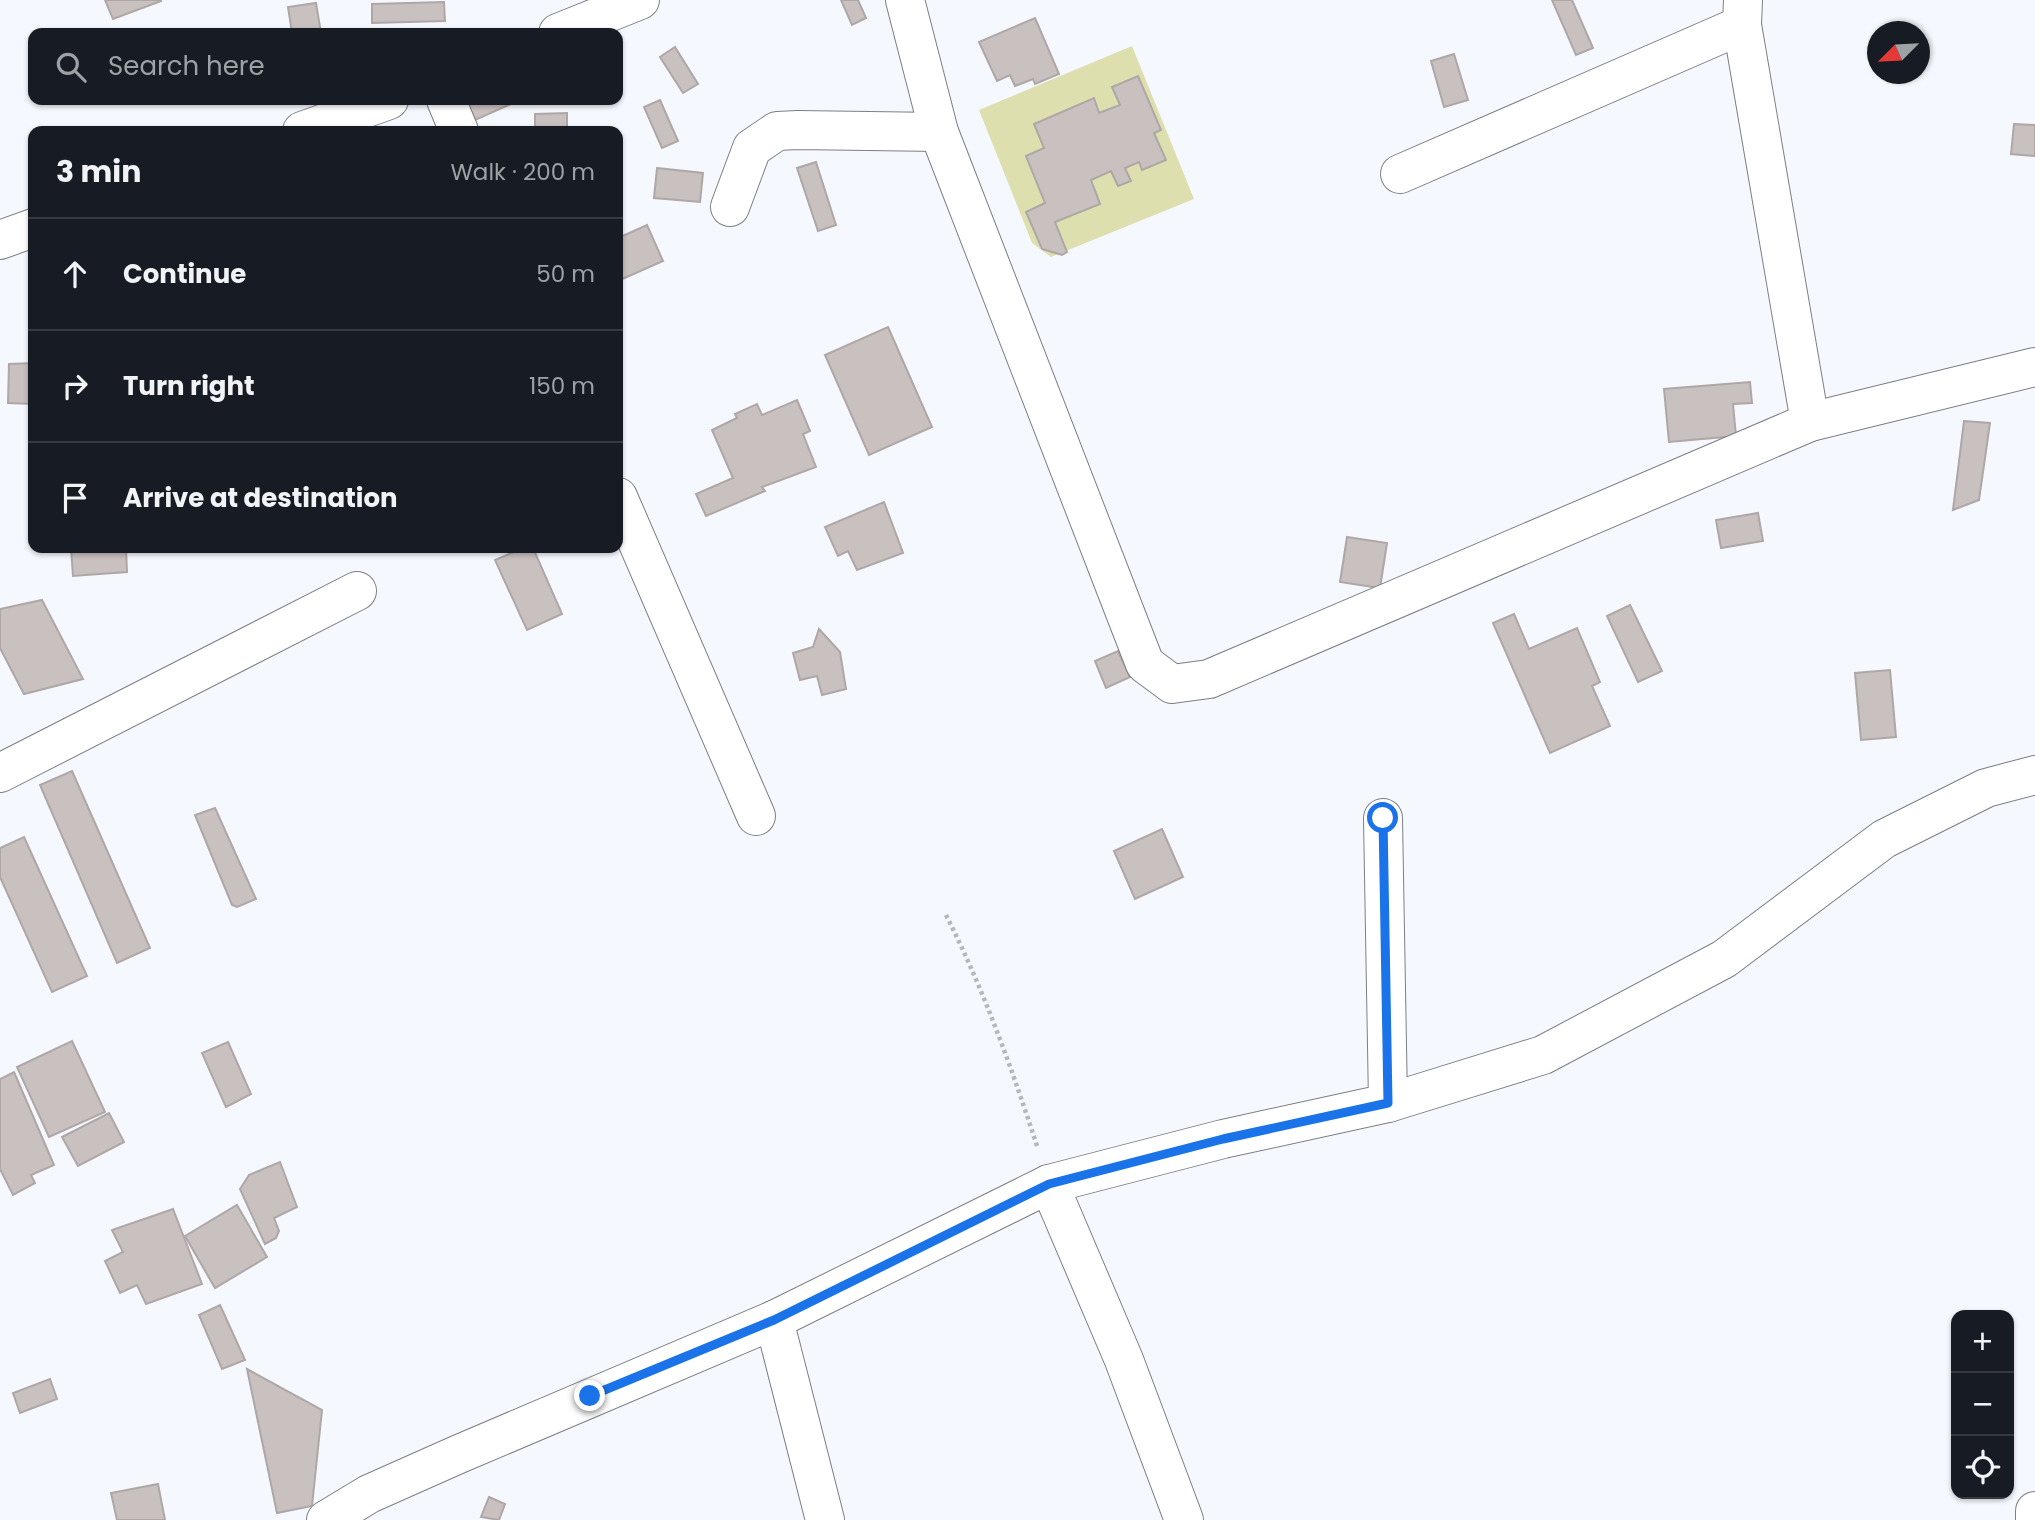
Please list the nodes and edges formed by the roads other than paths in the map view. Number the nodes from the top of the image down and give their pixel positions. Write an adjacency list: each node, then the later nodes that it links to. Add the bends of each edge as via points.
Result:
1 (640, 0): 4 (street)
2 (905, 0): 9 (street)
3 (1743, 13): 10 (street); 15 (street)
4 (570, 28)
5 (375, 105): 7 (street)
6 (448, 105): 8 (street)
7 (316, 126)
8 (458, 126)
9 (939, 132): 11 (street, via 777,131 751,148); 15 (street, via 1145,664 1172,684 1209,678)
10 (1400, 174)
11 (730, 207)
12 (28, 230): 13 (street)
13 (0, 240)
14 (2035, 367): 15 (street)
15 (1810, 422)
16 (623, 509): 20 (street)
17 (357, 591): 18 (street)
18 (0, 773)
19 (2035, 775): 22 (street, via 1986,788 1884,839 1724,959 1543,1055)
20 (756, 816)
21 (1383, 818): 22 (street)
22 (1388, 1103): 23 (street)
23 (1049, 1184): 24 (street); 28 (street, via 1124,1360)
24 (774, 1320): 26 (street, via 369,1494); 27 (street)
25 (2035, 1511): 29 (street)
26 (326, 1520)
27 (825, 1520)
28 (1184, 1520)
29 (2035, 1520)

